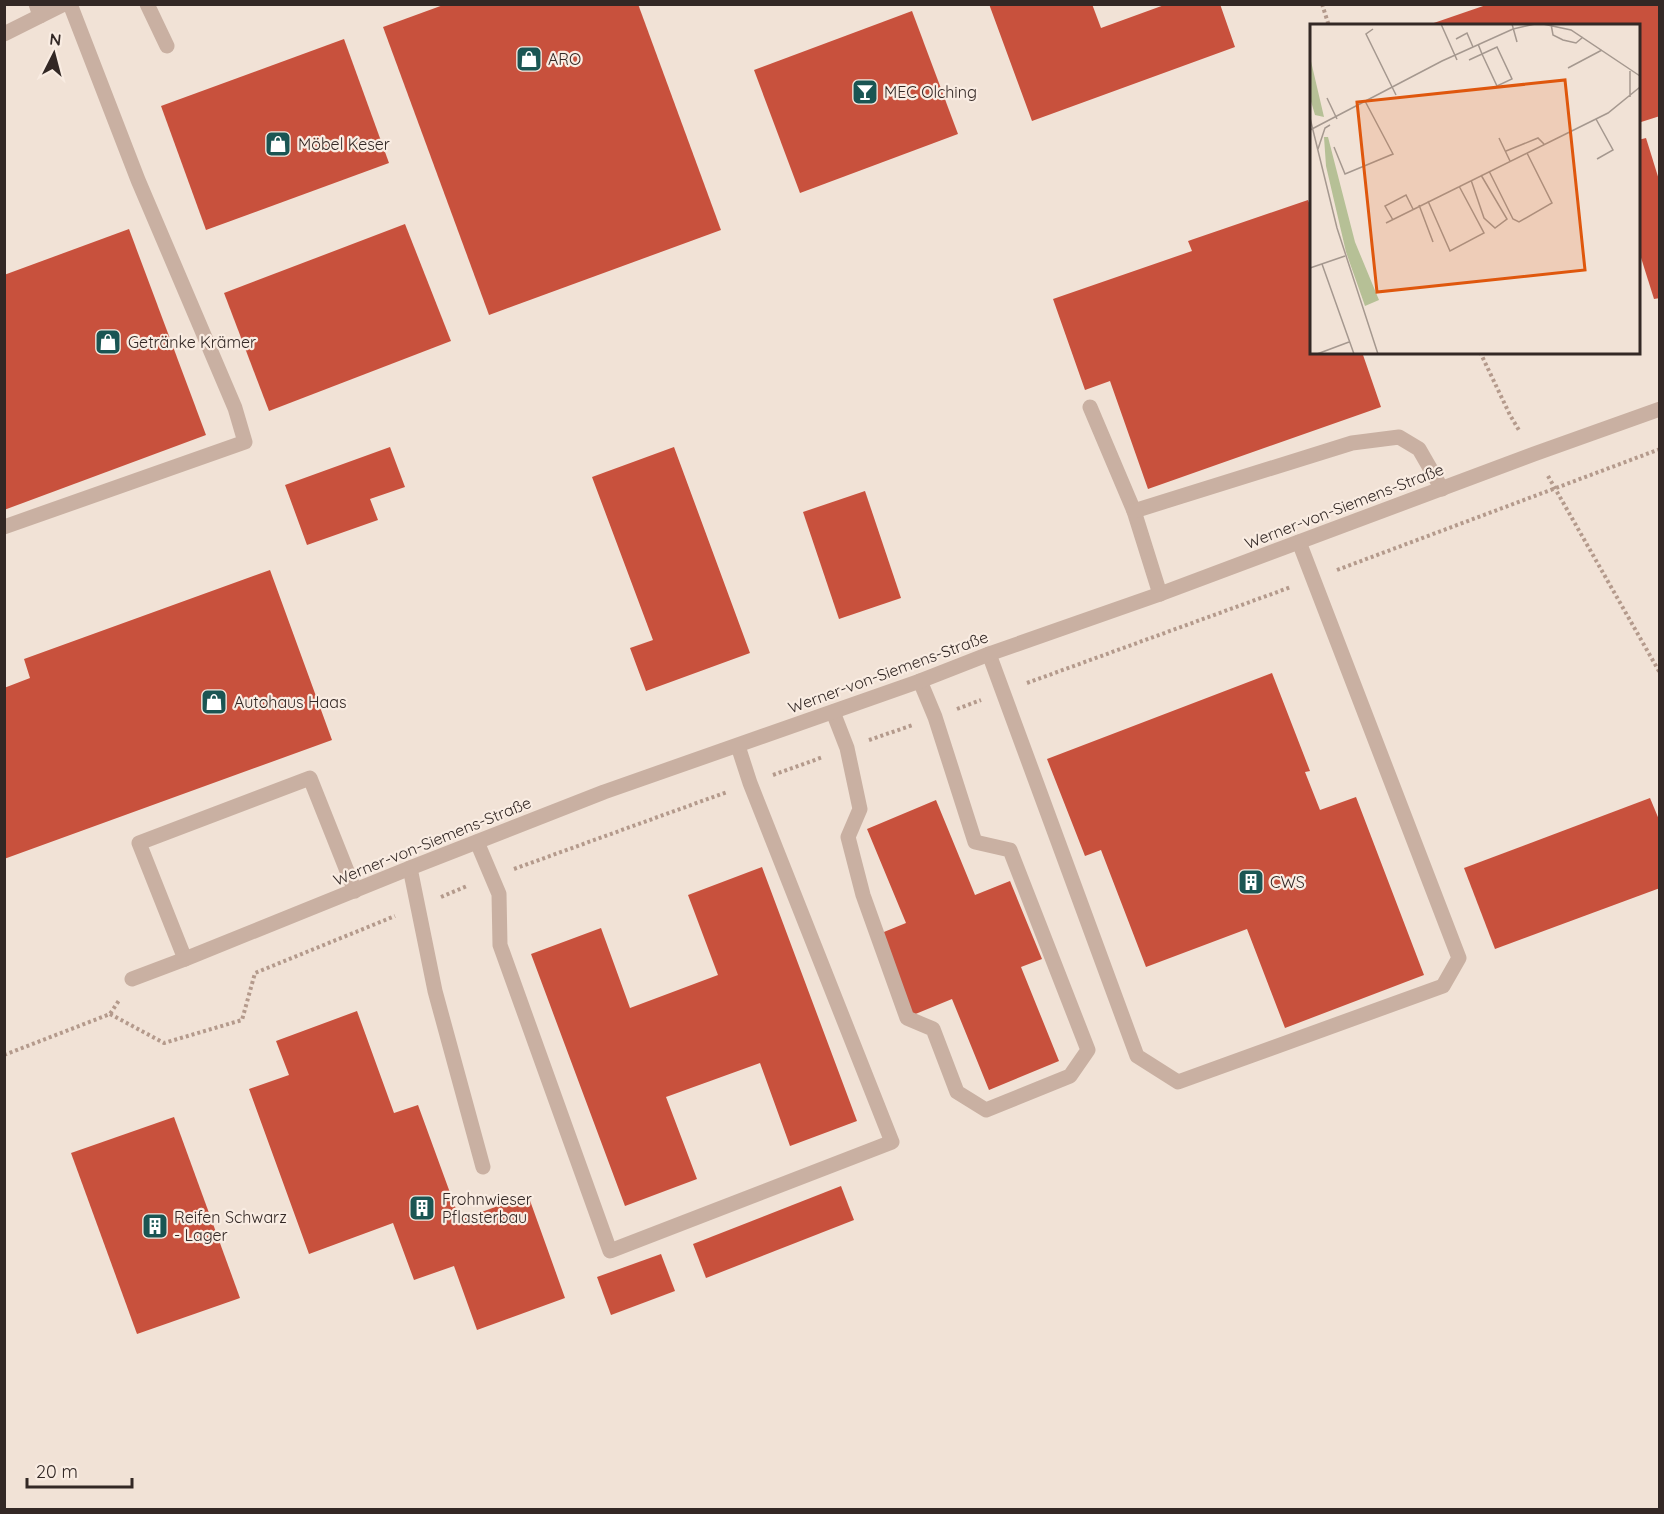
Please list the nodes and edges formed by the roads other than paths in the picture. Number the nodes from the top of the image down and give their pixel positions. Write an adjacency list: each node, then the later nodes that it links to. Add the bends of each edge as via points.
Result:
1 (64, 4): 4 (street)
2 (70, 4): 11 (street, via 138,180 235,408 245,442)
3 (147, 4): 6 (street)
4 (38, 10): 5 (street)
5 (4, 34)
6 (167, 46)
7 (1090, 407): 10 (street)
8 (1659, 410): 9 (street, Werner-von-Siemens-Straße)
9 (1442, 489): 10 (street, via 1419,449 1399,437 1352,443); 12 (street, Werner-von-Siemens-Straße)
10 (1134, 511): 13 (street)
11 (4, 527)
12 (1299, 542): 13 (street, Werner-von-Siemens-Straße); 14 (street, via 1459,958 1443,986 1178,1082 1137,1056)
13 (1160, 594): 14 (street, Werner-von-Siemens-Straße)
14 (989, 654): 15 (street, Werner-von-Siemens-Straße)
15 (920, 681): 16 (street, Werner-von-Siemens-Straße); 16 (street, via 975,842 1010,850 1088,1050 1071,1076 986,1110 957,1092 933,1029 907,1018 863,895 848,837 860,809 847,748)
16 (834, 712): 17 (street, Werner-von-Siemens-Straße)
17 (738, 746): 18 (street, Werner-von-Siemens-Straße, via 604,792); 18 (street, via 892,1142 610,1251 500,945 499,894)
18 (477, 842): 19 (street, Werner-von-Siemens-Straße)
19 (410, 868): 20 (street, Werner-von-Siemens-Straße); 23 (street, via 435,991)
20 (356, 891): 21 (street, Werner-von-Siemens-Straße); 21 (street, via 310,778 139,843)
21 (185, 959): 22 (street, Werner-von-Siemens-Straße)
22 (132, 979)
23 (483, 1167)

